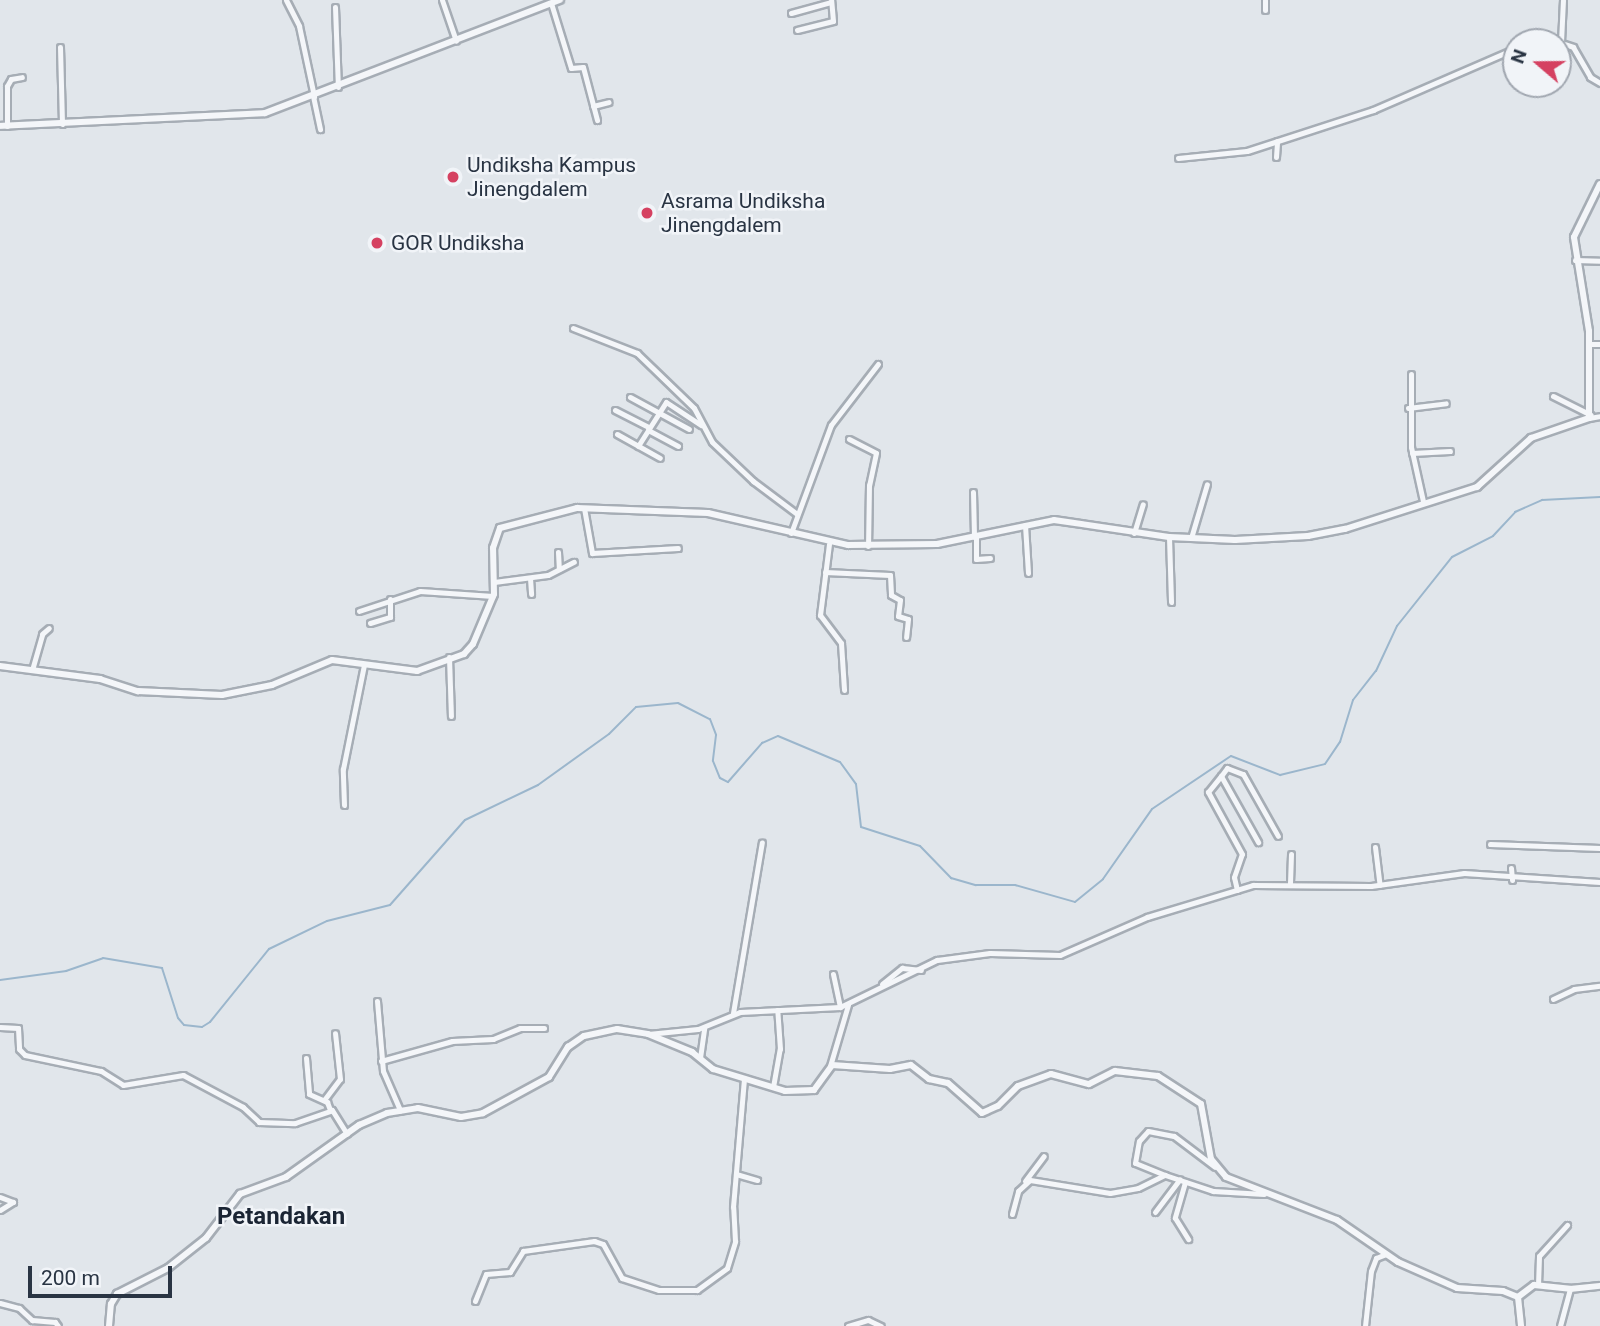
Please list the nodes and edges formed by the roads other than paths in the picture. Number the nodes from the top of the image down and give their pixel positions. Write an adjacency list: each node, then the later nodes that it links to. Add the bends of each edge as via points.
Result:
1 (286, 0): 21 (street, via 299,26)
2 (442, 0): 14 (street)
3 (560, 0): 7 (street)
4 (1265, 0): 10 (street)
5 (831, 1): 11 (street); 13 (street, via 833,22)
6 (1563, 2): 8 (street); 12 (street)
7 (551, 3): 14 (street); 23 (street, via 571,68 583,66)
8 (1552, 5)
9 (335, 7): 20 (street)
10 (1265, 10)
11 (791, 13)
12 (1560, 28)
13 (797, 30)
14 (456, 41): 20 (street)
15 (60, 47): 25 (street)
16 (1572, 47): 19 (street, via 1590,77)
17 (1502, 54): 28 (street, via 1373,110)
18 (22, 77): 26 (street, via 11,79 7,86)
19 (1600, 83)
20 (338, 87): 21 (street)
21 (314, 96): 25 (street, via 258,114); 27 (street)
22 (609, 102): 23 (street)
23 (593, 106): 24 (street)
24 (597, 120)
25 (62, 124): 26 (street)
26 (4, 126)
27 (320, 129)
28 (1277, 141): 29 (street, via 1247,151); 30 (street)
29 (1178, 158)
30 (1276, 158)
31 (1600, 184): 32 (street, via 1575,232)
32 (1575, 260): 33 (street); 35 (street)
33 (1600, 261)
34 (573, 328): 47 (street, via 632,349 694,408)
35 (1590, 344): 36 (street); 46 (street)
36 (1600, 344)
37 (878, 364): 62 (street, via 831,425)
38 (1410, 374): 42 (street)
39 (1553, 396): 46 (street)
40 (630, 397): 44 (street)
41 (1446, 403): 42 (street)
42 (1408, 408): 55 (street)
43 (615, 410): 48 (street)
44 (658, 413): 47 (street, via 669,402); 48 (street); 49 (street)
45 (1600, 415): 46 (street)
46 (1590, 417): 59 (street, via 1531,438 1483,484)
47 (703, 428): 62 (street, via 752,481)
48 (648, 429): 52 (street); 53 (street)
49 (689, 429)
50 (617, 434): 52 (street)
51 (849, 439): 72 (street, via 876,453 869,485)
52 (638, 446): 56 (street)
53 (678, 446)
54 (1450, 452): 55 (street)
55 (1412, 453): 59 (street)
56 (660, 458)
57 (1207, 484): 69 (street)
58 (973, 492): 67 (street)
59 (1423, 501): 69 (street, via 1325,534 1251,540)
60 (1143, 504): 66 (street)
61 (584, 508): 64 (street, via 708,513); 73 (street, via 592,553); 81 (street, via 501,527 493,548)
62 (797, 514): 64 (street)
63 (1025, 524): 66 (street, via 1070,520); 67 (street); 79 (street)
64 (791, 533): 71 (street)
65 (946, 533): 70 (street)
66 (1134, 533): 68 (street)
67 (975, 537): 70 (street); 75 (street, via 976,559)
68 (1169, 537): 69 (street); 85 (street)
69 (1192, 538)
70 (948, 542): 72 (street)
71 (829, 544): 72 (street); 78 (street)
72 (868, 545)
73 (678, 548)
74 (558, 552): 77 (street)
75 (990, 558)
76 (574, 562): 77 (street)
77 (559, 569): 80 (street)
78 (825, 572): 89 (street, via 890,575 891,595 900,601 898,615 908,619); 94 (street, via 820,615 841,643)
79 (1028, 573)
80 (530, 578): 81 (street); 82 (street)
81 (494, 582): 83 (street)
82 (531, 594)
83 (494, 596): 84 (street, via 420,591); 90 (street, via 471,647)
84 (390, 599): 86 (street); 87 (street, via 390,616)
85 (1171, 602)
86 (359, 611)
87 (370, 622)
88 (49, 628): 93 (street, via 42,634)
89 (906, 637)
90 (449, 657): 91 (street, via 411,672); 95 (street)
91 (364, 665): 93 (street, via 328,661 281,682 222,695 138,691 100,679); 97 (street, via 343,769)
92 (0, 666): 93 (street)
93 (32, 670)
94 (844, 691)
95 (451, 716)
96 (1221, 776): 98 (street, via 1227,768 1243,774); 100 (street); 110 (street, via 1208,792 1242,854 1234,877)
97 (344, 805)
98 (1278, 836)
99 (762, 842): 118 (street)
100 (1258, 842)
101 (1490, 844): 103 (street)
102 (1375, 847): 109 (street)
103 (1600, 848)
104 (1291, 854): 107 (street)
105 (1511, 868): 106 (street)
106 (1513, 880): 108 (street); 109 (street, via 1457,873)
107 (1290, 883): 109 (street); 110 (street)
108 (1600, 883)
109 (1380, 885)
110 (1237, 890): 115 (street, via 1147,918 1060,955 990,953 937,960)
111 (833, 974): 116 (street)
112 (1600, 986): 113 (street, via 1574,989)
113 (1553, 999)
114 (377, 1001): 126 (street)
115 (848, 1004): 116 (street); 127 (street)
116 (840, 1007): 117 (street)
117 (777, 1010): 118 (street); 129 (street, via 780,1049)
118 (733, 1013): 121 (street)
119 (0, 1027): 131 (street, via 18,1028 19,1049 25,1055 102,1071 123,1085 183,1075 243,1107 259,1122 295,1123)
120 (544, 1028): 126 (street, via 520,1028 493,1039 452,1041)
121 (704, 1028): 123 (street); 125 (street)
122 (335, 1033): 130 (street, via 340,1079)
123 (648, 1034): 125 (street); 132 (street, via 617,1029 584,1036 568,1047 549,1077 484,1113 461,1117 418,1108)
124 (306, 1058): 130 (street, via 309,1094)
125 (700, 1058): 128 (street, via 713,1069)
126 (381, 1061): 132 (street)
127 (830, 1066): 129 (street, via 814,1090); 135 (street, via 914,1065 929,1079 948,1083 982,1112 998,1106 1018,1086 1051,1074 1089,1084 1115,1072 1158,1076 1201,1104)
128 (744, 1077): 129 (street); 136 (street)
129 (773, 1087)
130 (324, 1100): 131 (street)
131 (330, 1110): 133 (street)
132 (400, 1110): 133 (street)
133 (347, 1134): 157 (street, via 286,1177 240,1194 206,1238 168,1268 117,1294)
134 (1044, 1156): 140 (street)
135 (1215, 1167): 137 (street, via 1174,1136 1148,1130 1139,1141 1135,1163); 141 (street, via 1235,1182)
136 (736, 1174): 138 (street); 153 (street, via 732,1260 697,1290 659,1290 626,1280 603,1244 594,1241 523,1251 510,1272 483,1277)
137 (1165, 1175): 139 (street); 140 (street, via 1138,1188 1110,1193 1051,1180)
138 (757, 1180)
139 (1182, 1180): 141 (street, via 1213,1191); 144 (street); 147 (street, via 1175,1220)
140 (1024, 1181): 145 (street)
141 (1270, 1194): 148 (street, via 1344,1223)
142 (0, 1197): 143 (street, via 13,1202)
143 (0, 1210)
144 (1155, 1212)
145 (1012, 1214)
146 (1567, 1224): 149 (street, via 1541,1251)
147 (1188, 1239)
148 (1386, 1254): 152 (street, via 1457,1289 1503,1291); 159 (street, via 1376,1258 1371,1271)
149 (1538, 1285): 151 (street); 152 (street, via 1521,1291)
150 (1600, 1286): 151 (street)
151 (1570, 1289): 161 (street)
152 (1518, 1297): 160 (street)
153 (475, 1301)
154 (0, 1303): 156 (street, via 19,1308 32,1320 55,1321)
155 (850, 1325): 158 (street, via 868,1320)
156 (58, 1326)
157 (109, 1326)
158 (881, 1326)
159 (1365, 1326)
160 (1521, 1326)
161 (1560, 1326)

